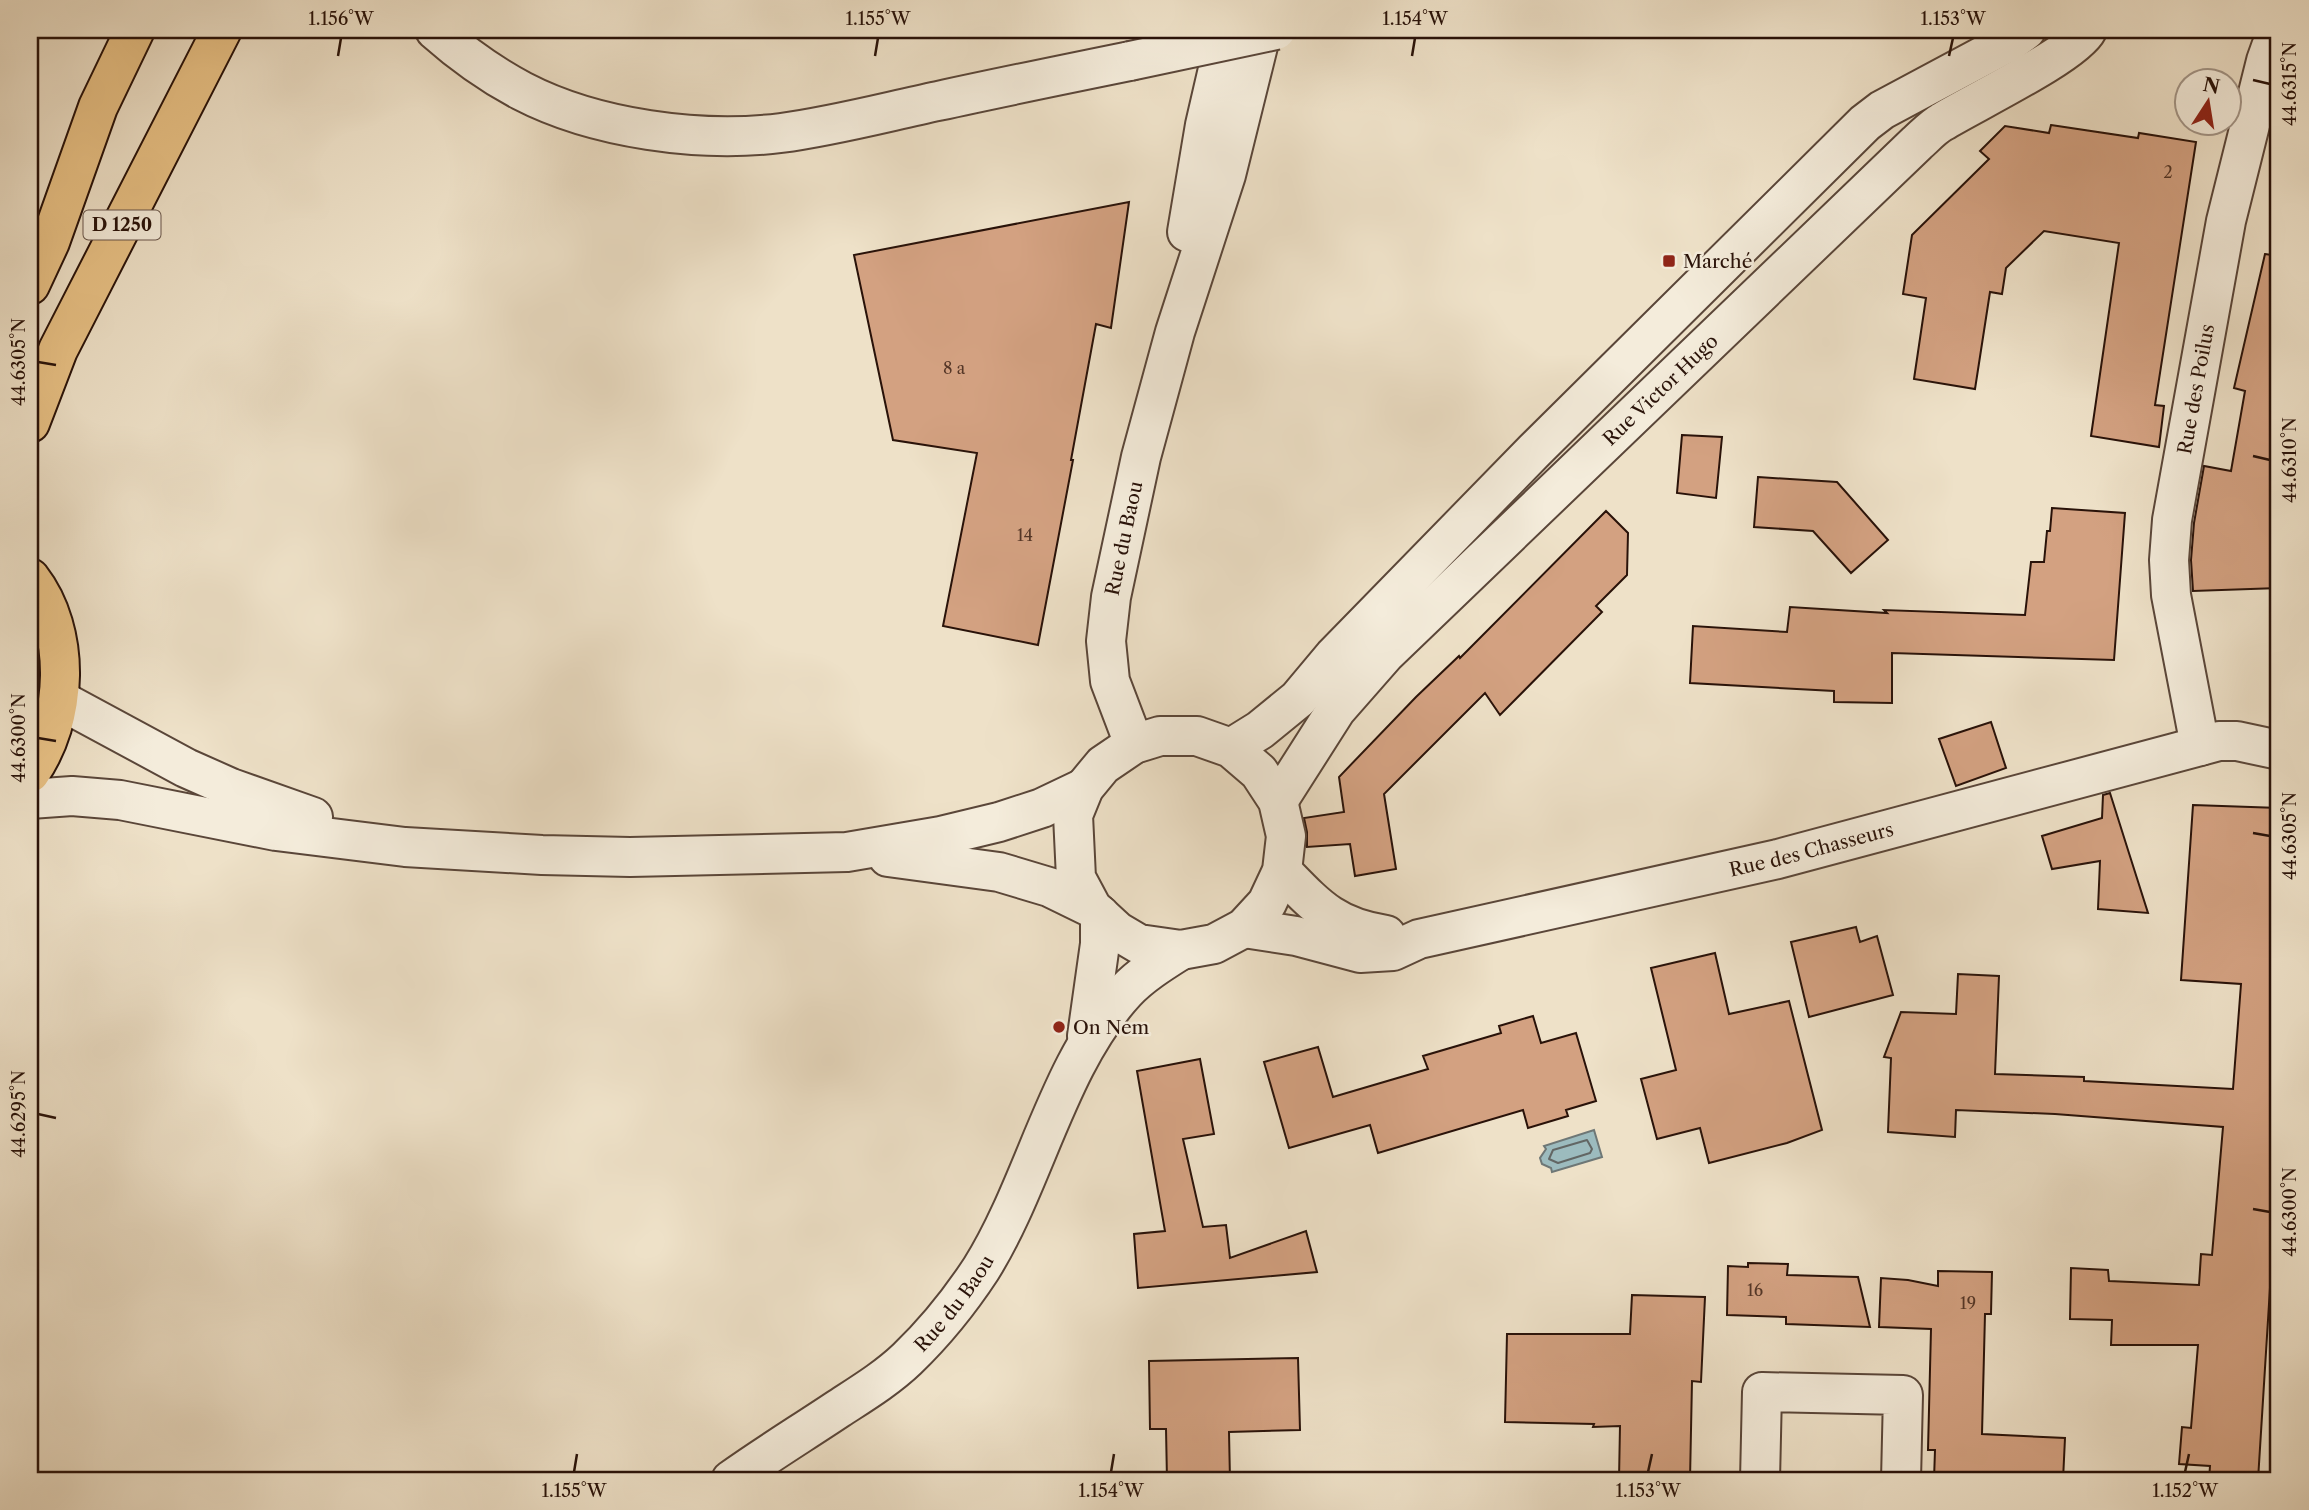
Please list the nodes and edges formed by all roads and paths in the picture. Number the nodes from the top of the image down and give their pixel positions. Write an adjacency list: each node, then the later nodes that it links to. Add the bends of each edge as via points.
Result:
1 (135, 30): 10 (main road, D 1250, via 98,107)
2 (222, 30): 12 (main road, D 1250, via 58,350)
3 (435, 30): 6 (street, bridge, via 486,70 567,110 681,135 727,137 847,121)
4 (1227, 30): 11 (street, Rue du Baou, via 1201,152)
5 (1262, 30): 11 (street, Rue du Baou, via 1226,175)
6 (1276, 30)
7 (2026, 30): 17 (street, via 1865,123 1534,451 1355,633 1298,699)
8 (2087, 30): 22 (street, Rue Victor Hugo, via 2054,58 1939,123 1917,143 1386,653 1336,710)
9 (2279, 38): 16 (street, Rue des Poilus, via 2266,61 2226,221 2172,520 2171,595)
10 (30, 285)
11 (1175, 332): 15 (street, Rue du Baou, via 1141,457 1106,640 1110,681)
12 (30, 423)
13 (30, 578): 14 (main road, via 40,591 59,644)
14 (60, 700): 19 (main road, via 43,755); 23 (street, via 231,789)
15 (1134, 744): 17 (street, via 1160,736 1197,736); 20 (street, via 1103,765)
16 (2200, 746): 18 (street, Rue des Chasseurs, via 2237,741); 28 (street, Rue des Chasseurs, via 1777,859)
17 (1231, 748): 22 (street, via 1259,772)
18 (2279, 750)
19 (30, 773)
20 (1084, 788): 24 (street, via 999,822); 26 (street, via 1073,815 1076,878)
21 (30, 799): 23 (street, via 120,800 276,831)
22 (1278, 801): 25 (street, via 1286,836)
23 (405, 847): 24 (street, via 630,857)
24 (847, 852): 26 (street, via 999,872 1049,887)
25 (1282, 871): 27 (street, via 1267,903); 28 (street, Rue des Chasseurs, via 1315,905 1349,927)
26 (1096, 911): 29 (street, via 1139,944); 30 (street, Rue du Baou, via 1101,944)
27 (1244, 928): 28 (street, Rue des Chasseurs, via 1360,953 1393,951); 29 (street, via 1214,944)
28 (1419, 939)
29 (1181, 950): 30 (street, Rue du Baou, via 1127,990)
30 (1085, 1048): 31 (street, Rue du Baou, via 1012,1212 980,1269 943,1320 878,1383)
31 (732, 1480)
32 (1760, 1480): 33 (street, via 1762,1392 1903,1395)
33 (1901, 1480)

